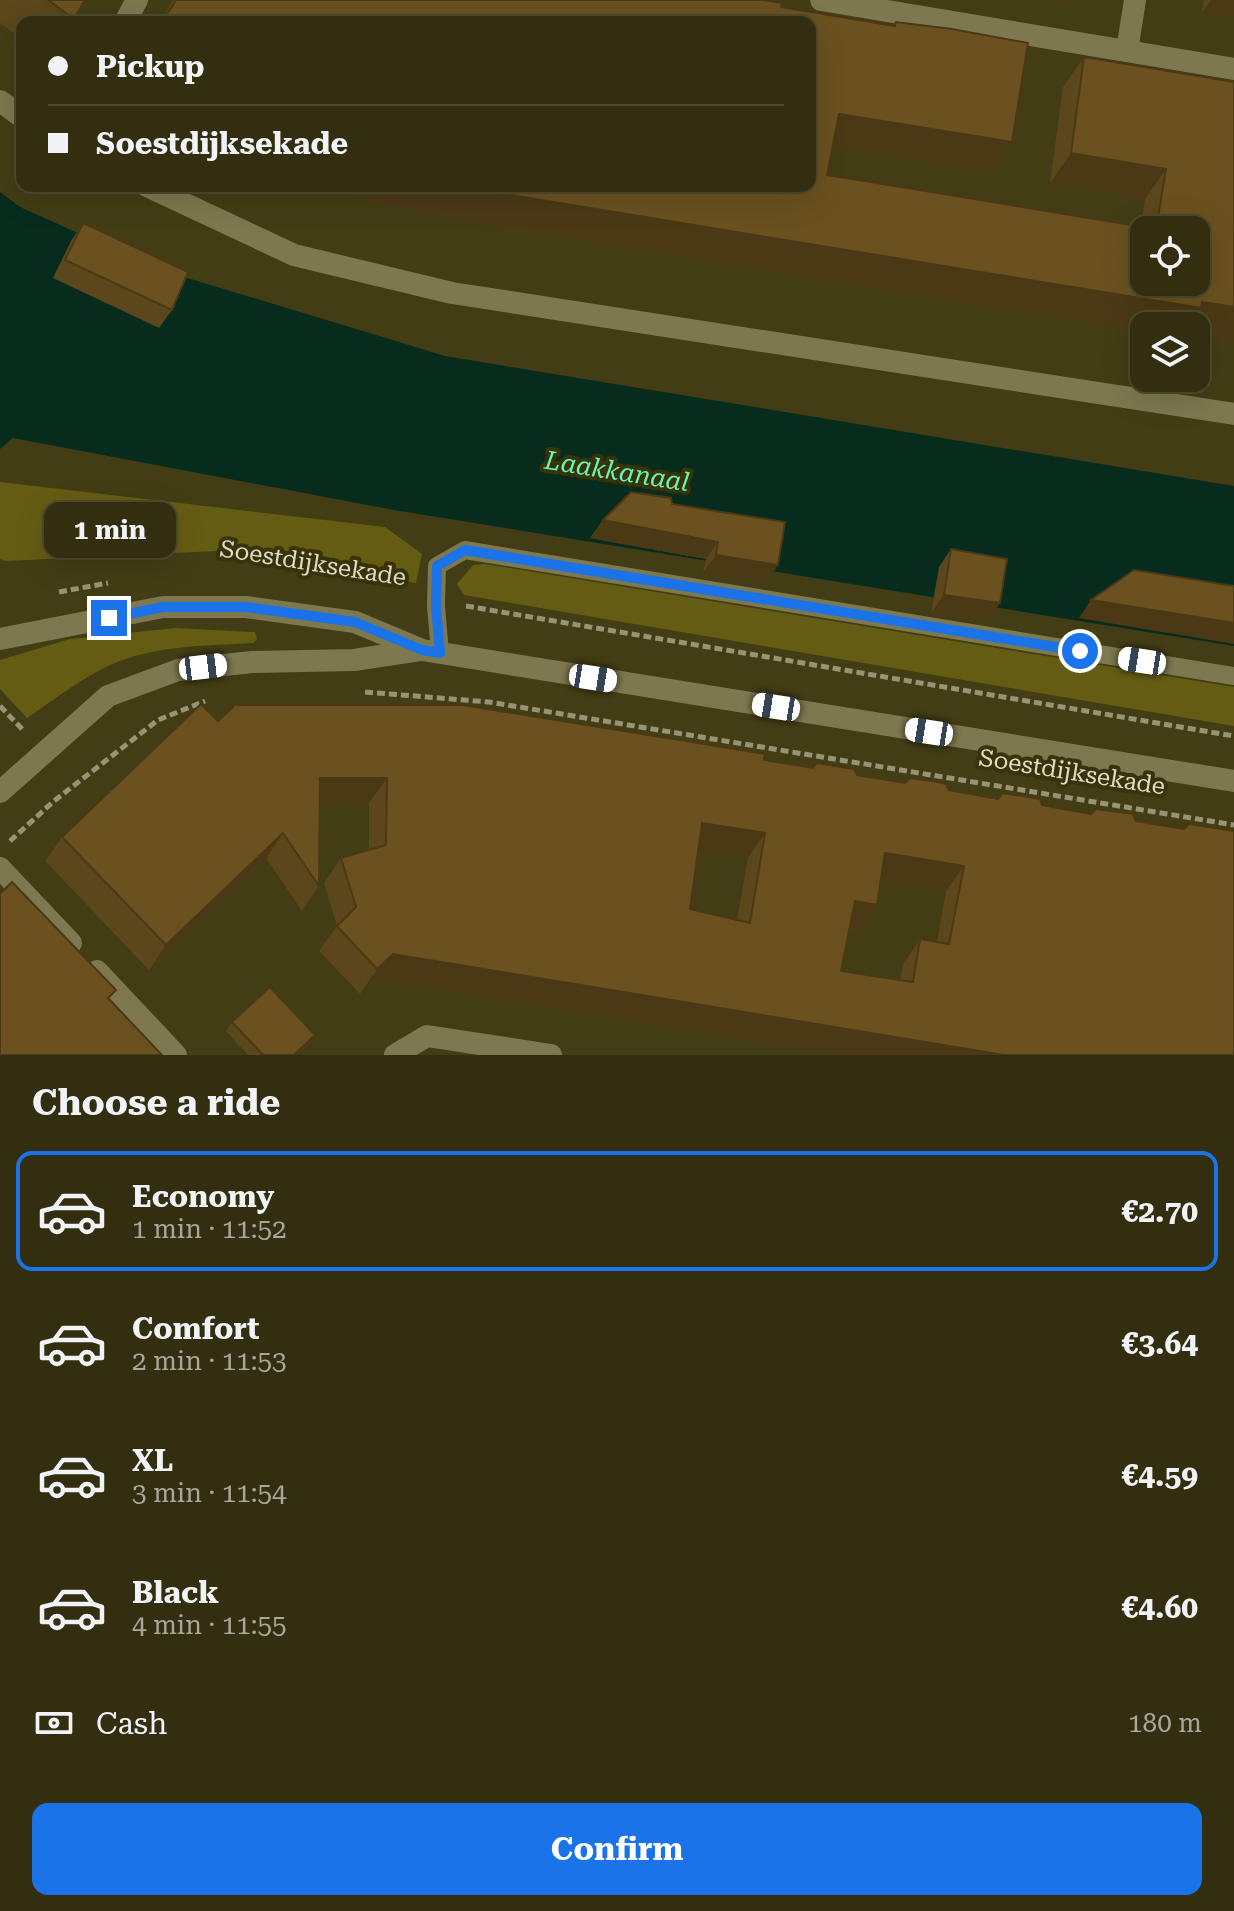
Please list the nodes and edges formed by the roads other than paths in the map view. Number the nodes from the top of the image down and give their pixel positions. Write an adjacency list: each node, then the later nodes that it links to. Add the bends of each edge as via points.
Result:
1 (821, 0): 3 (street)
2 (1135, 0): 3 (street)
3 (1127, 51): 4 (street)
4 (1234, 69)
5 (160, 192): 6 (street, via 294,255 452,293)
6 (1234, 414)
7 (0, 639): 8 (street, Soestdijksekade, via 163,607 246,607 355,622)
8 (431, 652): 9 (lane, via 437,566 465,550); 10 (street, Soestdijksekade); 11 (street, Soestdijksekade, via 178,670 108,696)
9 (1234, 676)
10 (1234, 781)
11 (0, 792)
12 (0, 868): 13 (street)
13 (176, 1055)
14 (395, 1055): 15 (street, via 427,1036)
15 (551, 1055)

